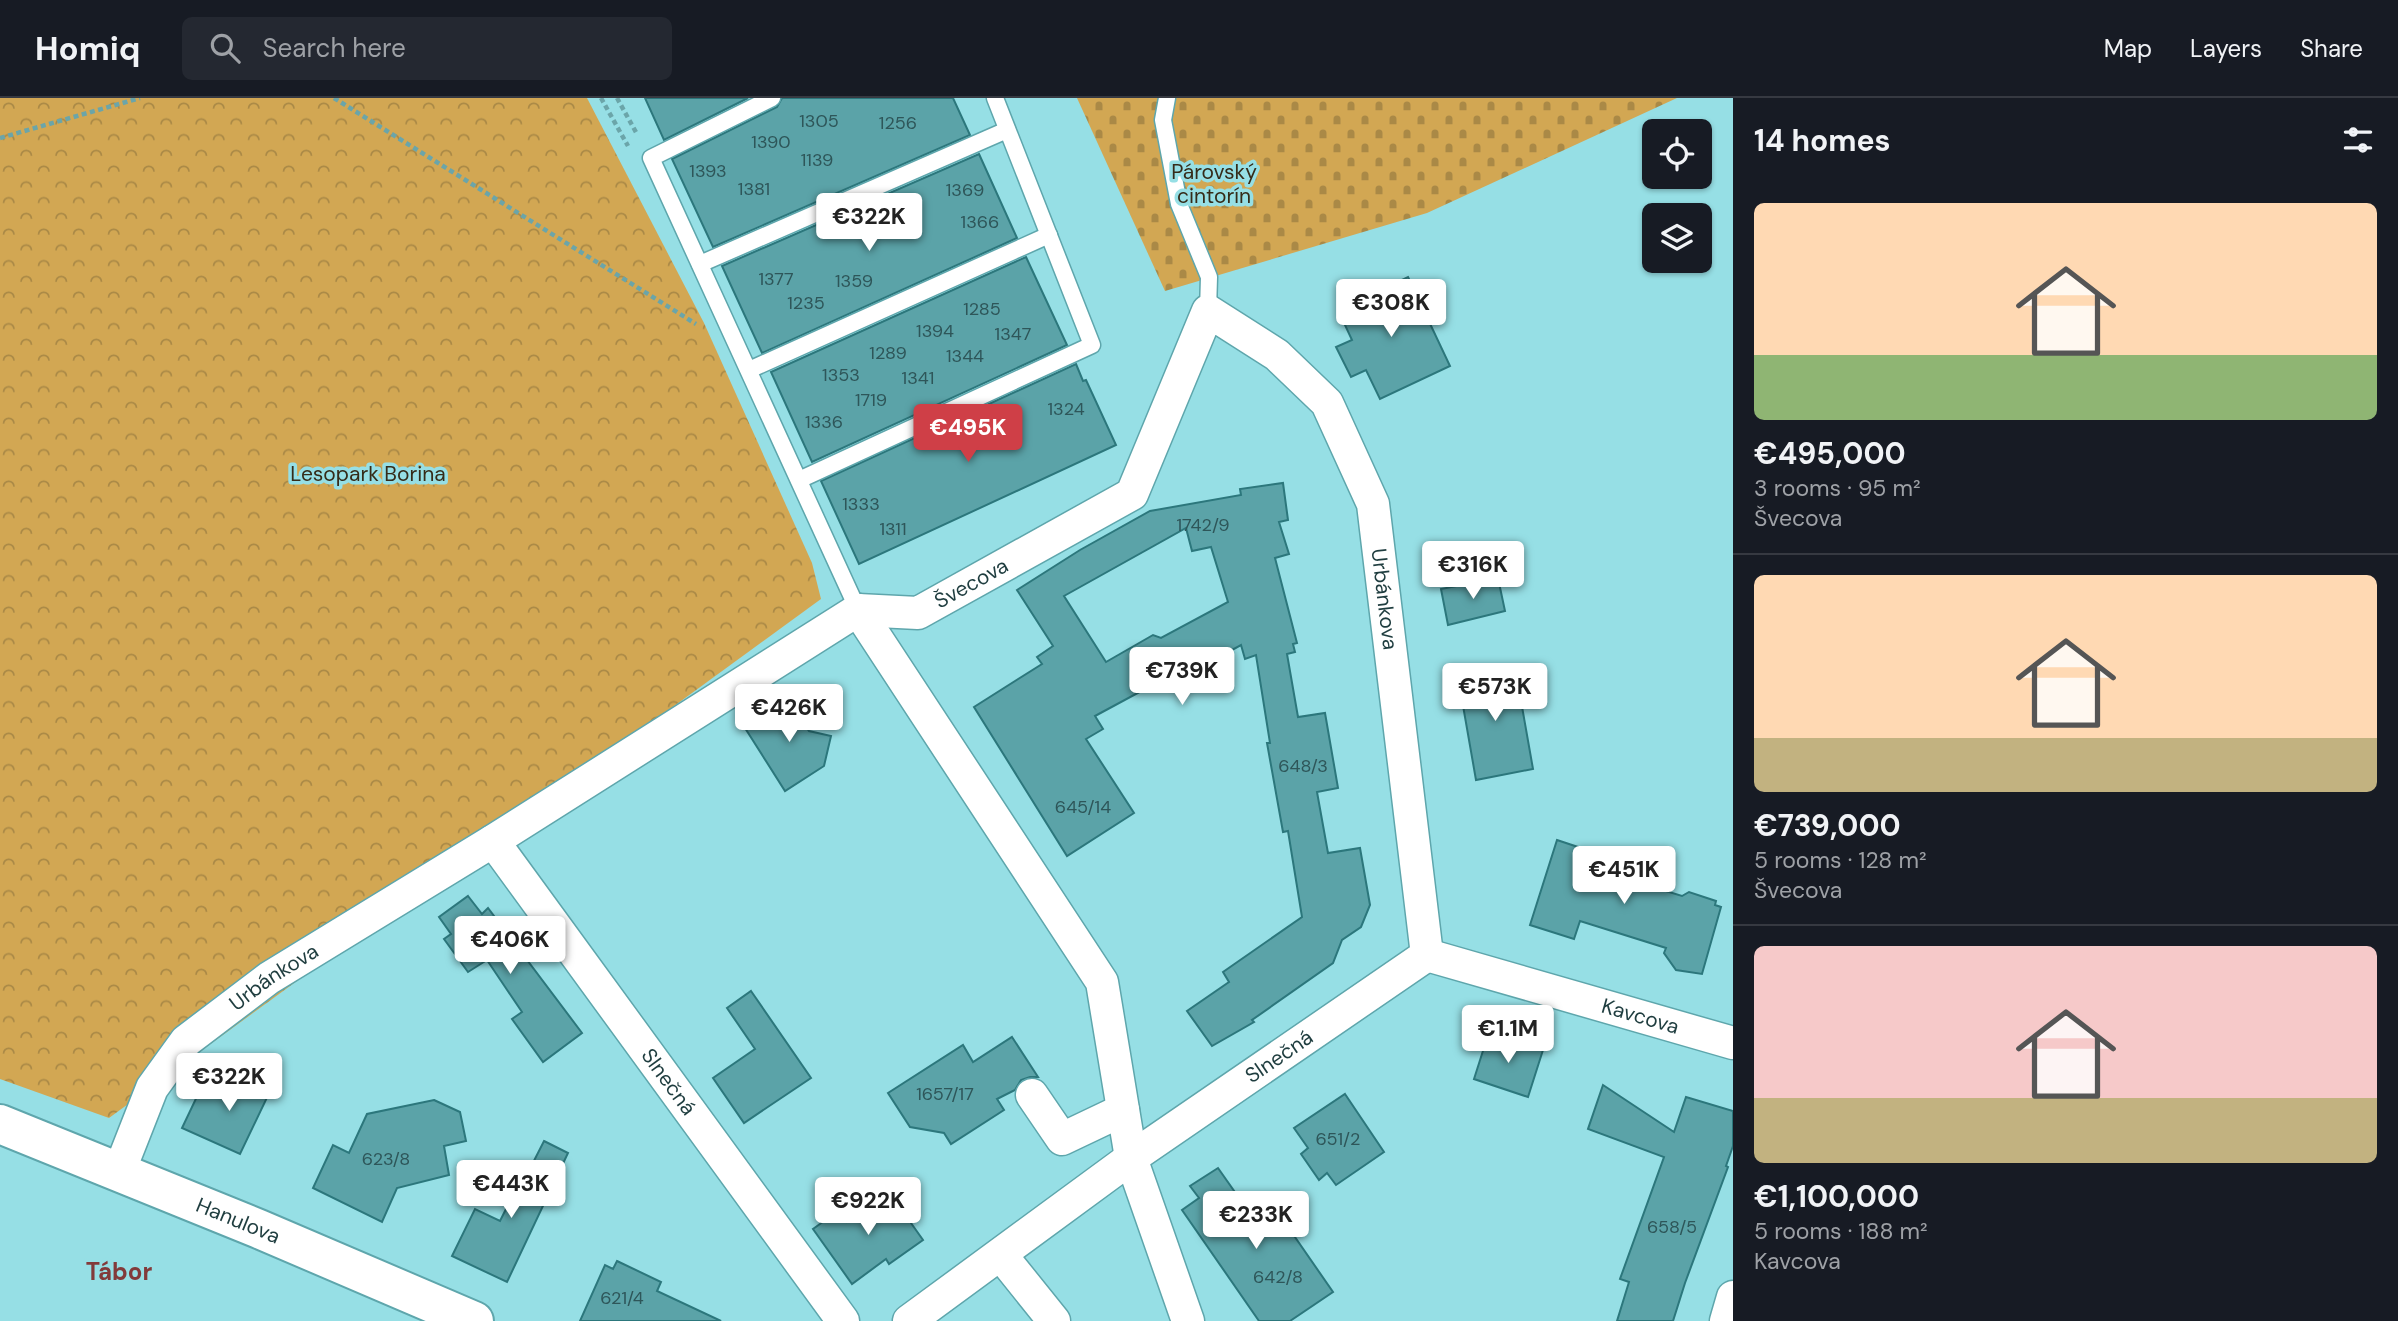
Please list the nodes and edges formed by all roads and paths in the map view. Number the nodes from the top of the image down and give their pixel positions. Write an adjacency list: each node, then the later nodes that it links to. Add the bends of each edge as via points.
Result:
1 (140, 98): 8 (path)
2 (334, 98): 13 (path)
3 (617, 98): 9 (path)
4 (772, 98): 9 (lane)
5 (995, 98): 7 (lane)
6 (1167, 98): 12 (lane, via 1163,120 1179,204 1209,277)
7 (1007, 130): 10 (lane); 11 (lane)
8 (0, 138)
9 (651, 158): 11 (lane)
10 (1049, 235): 14 (lane); 15 (lane, via 1092,345)
11 (700, 264): 14 (lane)
12 (1208, 311): 16 (street, Švecova, via 1132,494 918,613); 18 (street, Urbánkova, via 1277,355 1327,403 1373,503)
13 (703, 328)
14 (748, 370): 15 (lane)
15 (799, 480): 16 (lane)
16 (858, 610): 17 (street); 21 (street, via 1102,982)
17 (494, 841): 24 (street, Urbánkova, via 269,978 186,1041 152,1088); 28 (street, Slnečná)
18 (1427, 955): 19 (street, Kavcova); 23 (street, Slnečná)
19 (1733, 1043)
20 (1032, 1095): 21 (street, via 1062,1139)
21 (1123, 1110): 23 (street)
22 (0, 1124): 24 (street, Hanulova)
23 (1131, 1158): 25 (street, Slnečná); 31 (street)
24 (119, 1172): 27 (street, Hanulova)
25 (1001, 1255): 29 (street, Slnečná); 30 (street)
26 (1733, 1297): 32 (street)
27 (474, 1321)
28 (843, 1321)
29 (909, 1321)
30 (1054, 1321)
31 (1188, 1321)
32 (1726, 1321)

